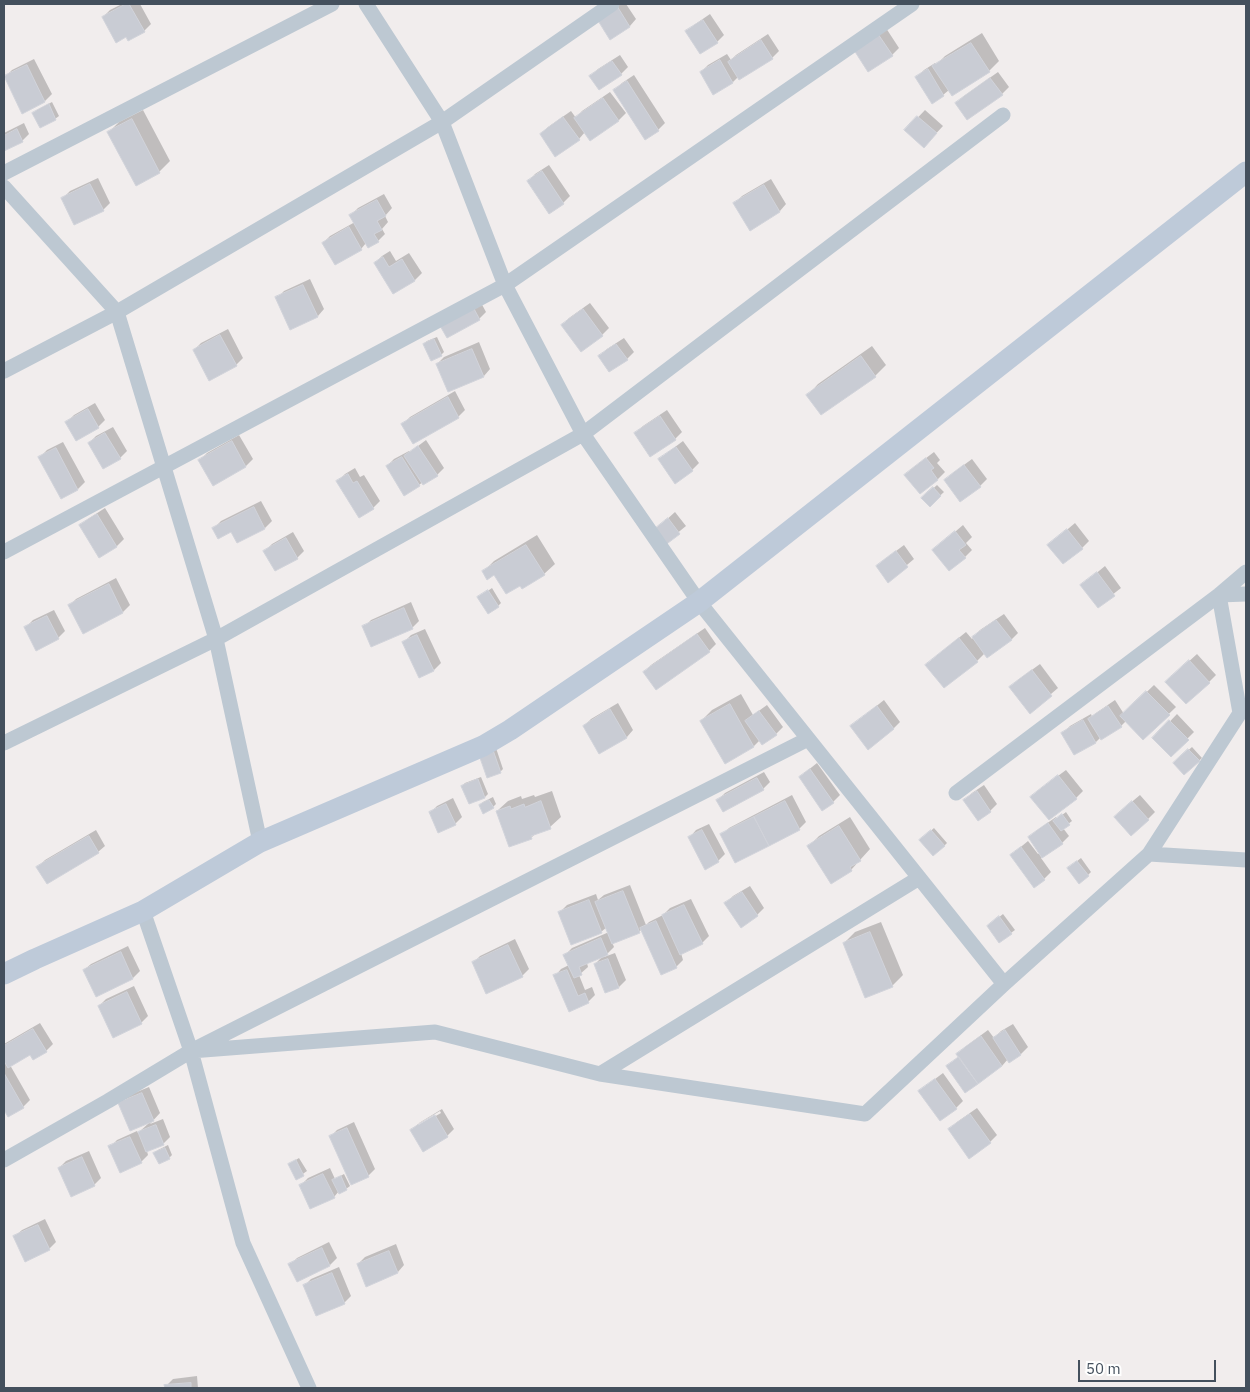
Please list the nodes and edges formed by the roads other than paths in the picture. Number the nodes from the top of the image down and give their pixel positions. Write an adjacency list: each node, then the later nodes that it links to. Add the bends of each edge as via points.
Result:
1 (332, 4): 8 (street)
2 (366, 4): 6 (street)
3 (612, 4): 6 (street)
4 (912, 4): 10 (street)
5 (1003, 114): 13 (street)
6 (442, 122): 10 (street); 11 (street)
7 (1246, 172): 19 (main road)
8 (4, 173)
9 (4, 187): 11 (street)
10 (505, 285): 13 (street); 14 (street)
11 (117, 312): 12 (street); 14 (street)
12 (4, 371)
13 (583, 434): 19 (street); 20 (street)
14 (164, 466): 15 (street); 20 (street)
15 (4, 552)
16 (1246, 572): 18 (street)
17 (1246, 594): 18 (street)
18 (1219, 595): 21 (street); 24 (street)
19 (699, 602): 22 (street); 25 (main road, via 483,746)
20 (216, 639): 23 (street); 25 (street)
21 (1243, 713): 26 (street)
22 (808, 739): 28 (street); 32 (street)
23 (4, 744)
24 (956, 793)
25 (260, 842): 29 (main road)
26 (1149, 854): 27 (street); 31 (street)
27 (1246, 860)
28 (919, 878): 31 (street); 33 (street)
29 (143, 911): 30 (main road); 32 (street)
30 (4, 974)
31 (1004, 984): 33 (street, via 865,1114)
32 (191, 1051): 33 (street, via 435,1032); 34 (street); 35 (street, via 243,1243)
33 (600, 1074)
34 (4, 1160)
35 (309, 1388)

